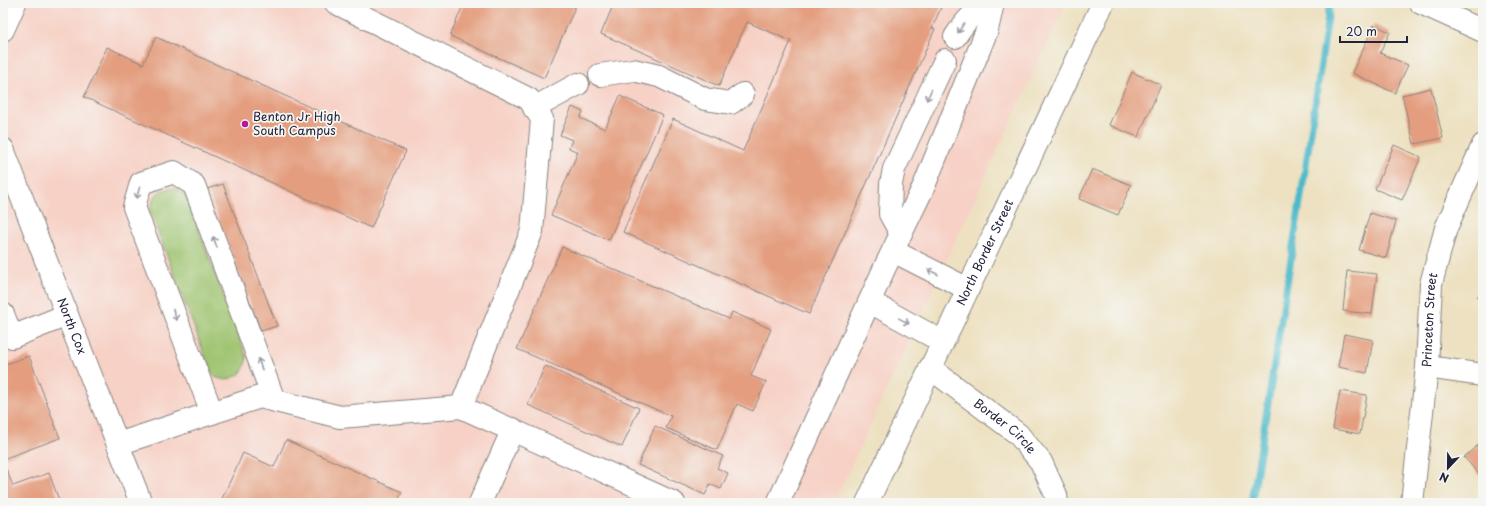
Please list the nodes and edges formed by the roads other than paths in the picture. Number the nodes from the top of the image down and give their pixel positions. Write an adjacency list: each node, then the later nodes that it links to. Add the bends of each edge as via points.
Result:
1 (15, 3): 6 (street)
2 (336, 3): 13 (street, via 528,99)
3 (1103, 3): 17 (street, North Border Street)
4 (1421, 3): 7 (street)
5 (992, 4): 8 (street, one-way to 8, via 966,20); 16 (street, via 987,30 924,186)
6 (3, 30)
7 (1483, 31)
8 (955, 37)
9 (945, 60): 16 (street, one-way to 16, via 894,169 890,214)
10 (600, 74): 12 (street, via 633,70 659,76 706,99 731,103)
11 (578, 84): 13 (street)
12 (743, 94)
13 (534, 108): 26 (street, via 542,119 532,231)
14 (1483, 145): 22 (street, Princeton Street, via 1446,228 1431,284)
15 (3, 149): 20 (street, North Cox)
16 (897, 243): 17 (street, one-way to 16); 18 (street)
17 (968, 289): 21 (street, North Border Street)
18 (870, 302): 21 (street, one-way to 21); 33 (street)
19 (3, 314): 20 (street, via 12,337)
20 (67, 315): 29 (street, North Cox)
21 (943, 342): 23 (street, North Border Street)
22 (1427, 367): 24 (street); 36 (street, Princeton Street)
23 (930, 368): 34 (street, North Border Street); 35 (street, Border Circle, via 1018,434 1041,462)
24 (1483, 375)
25 (274, 400): 26 (street, via 340,417); 27 (street, via 260,397); 27 (street, one-way to 27, via 194,184 174,172 141,183 134,207)
26 (461, 406): 28 (street)
27 (212, 413): 29 (street)
28 (513, 430): 31 (street); 32 (street)
29 (118, 444): 30 (street, North Cox)
30 (141, 503)
31 (480, 503)
32 (674, 503)
33 (778, 503)
34 (867, 503)
35 (1057, 503)
36 (1412, 503)

